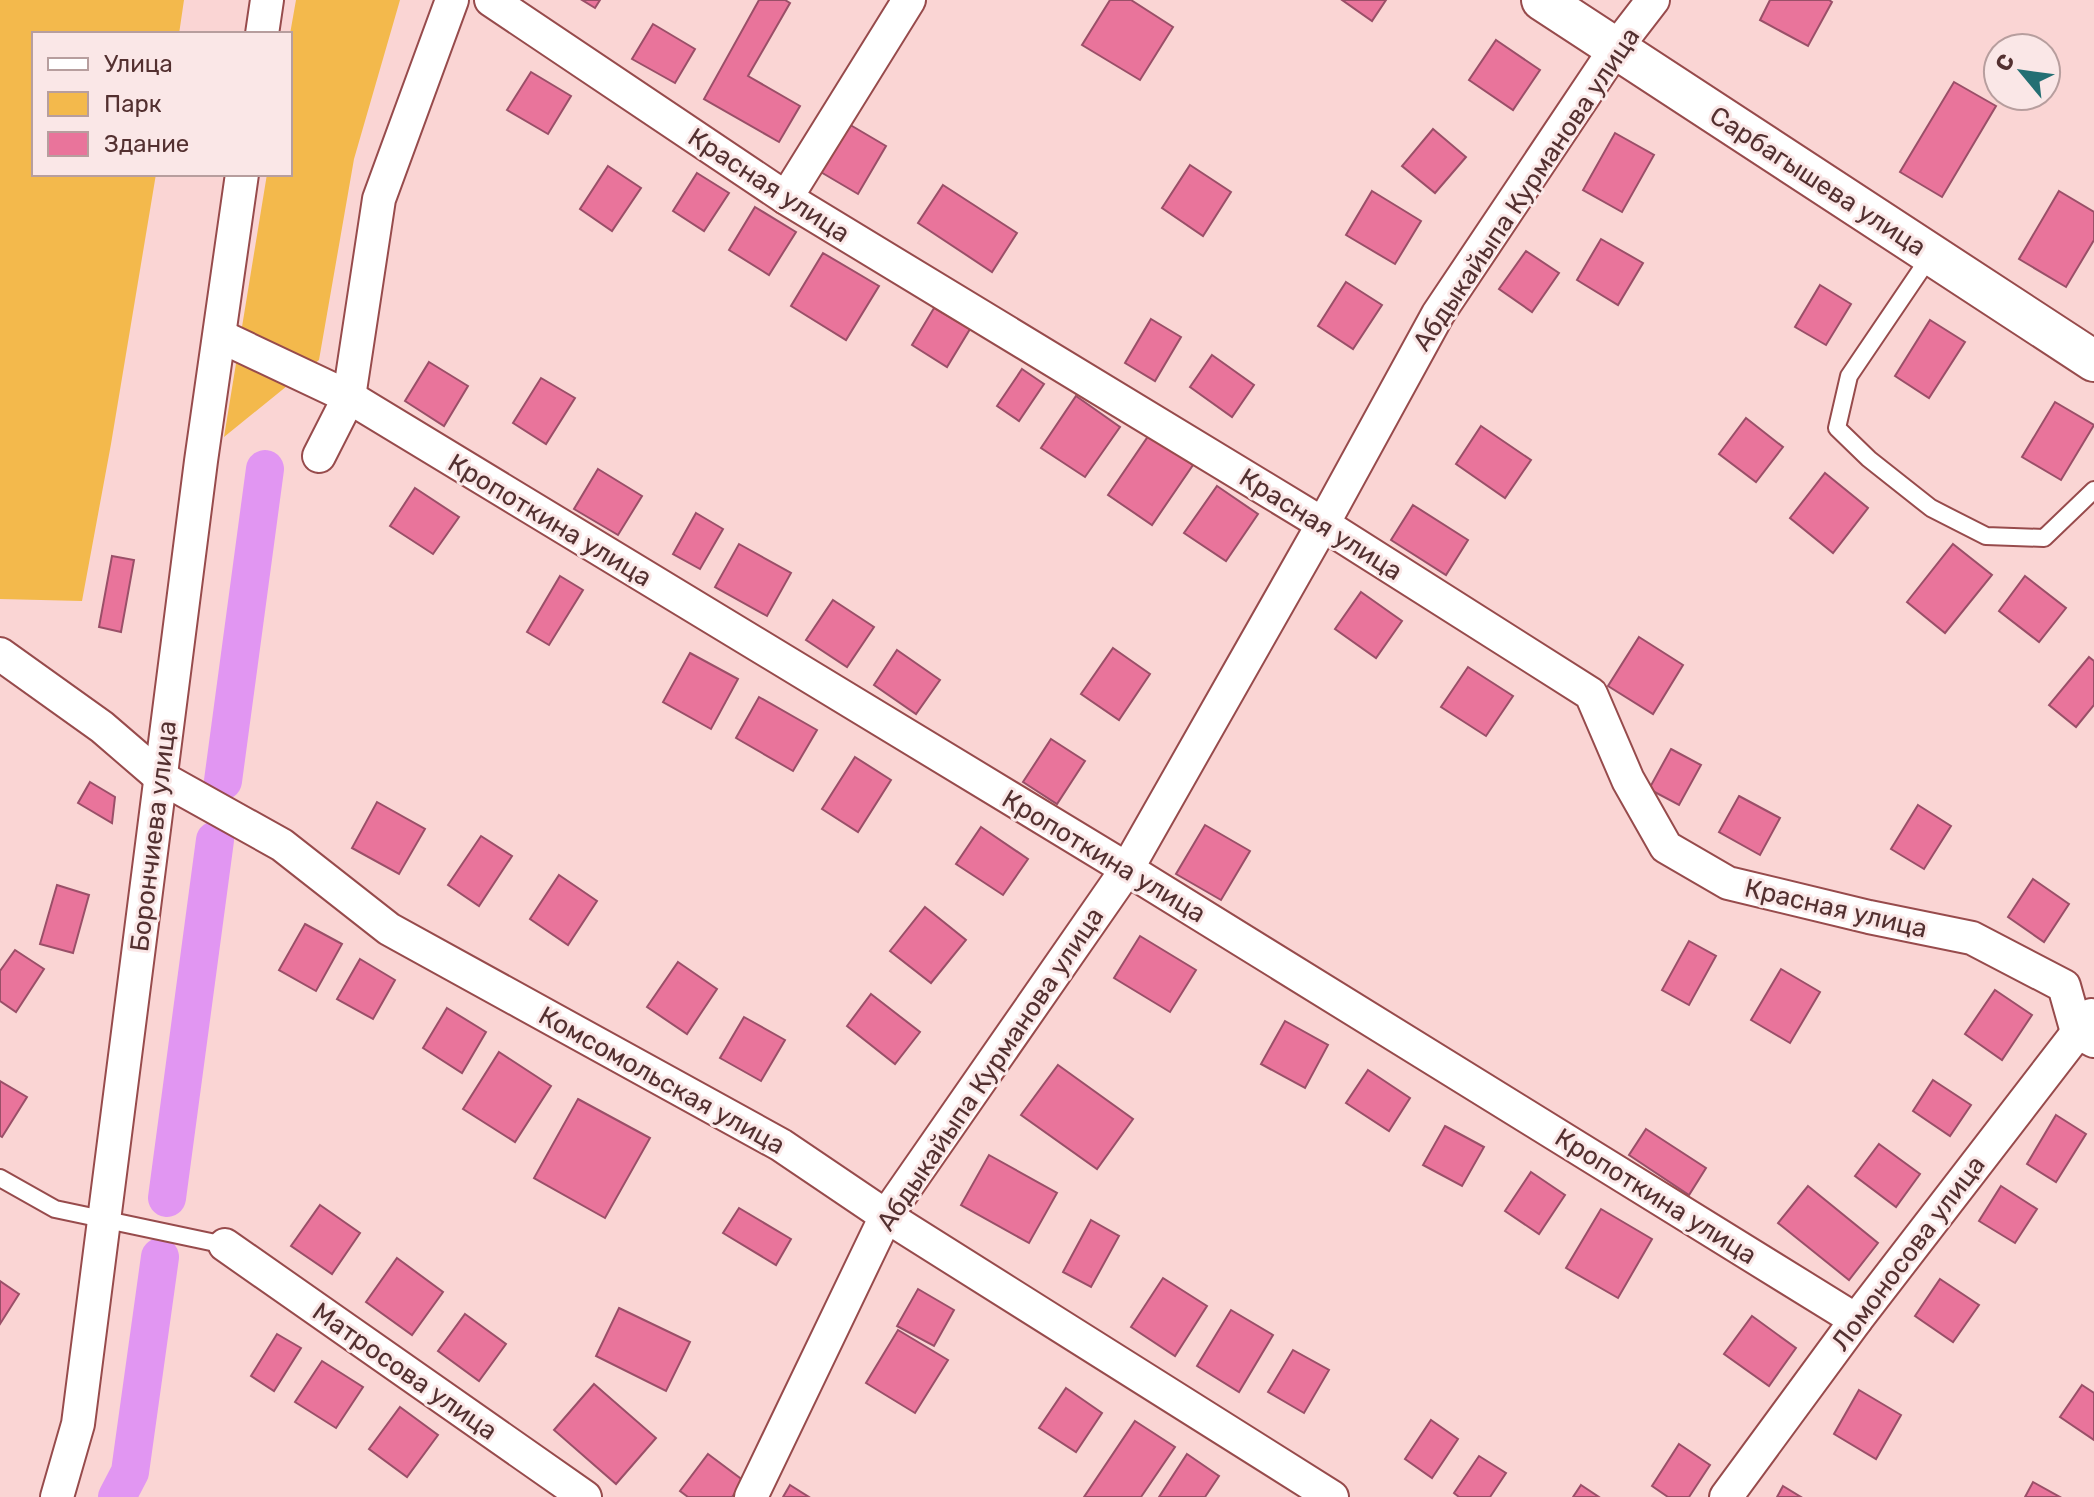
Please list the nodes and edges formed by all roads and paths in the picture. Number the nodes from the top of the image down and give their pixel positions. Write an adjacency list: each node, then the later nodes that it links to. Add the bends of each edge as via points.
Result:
1 (267, 0): 7 (street)
2 (452, 0): 14 (street, via 379,199)
3 (491, 0): 10 (street, Красная улица)
4 (909, 0): 10 (street)
5 (1542, 0): 8 (street, Сарбагышева улица)
6 (1653, 0): 8 (street, Абдыкайыпа Курманова улица)
7 (262, 32)
8 (1616, 48): 11 (street, Сарбагышева улица); 17 (street, Абдыкайыпа Курманова улица, via 1438,314)
9 (242, 176): 12 (street, Борончиева улица)
10 (786, 198): 17 (street, Красная улица)
11 (1931, 255): 13 (street, Сарбагышева улица); 16 (lane, via 1849,376 1837,428 1931,508 1986,536 2044,538)
12 (220, 336): 14 (street, Кропоткина улица); 19 (street, Борончиева улица)
13 (2094, 361)
14 (349, 397): 15 (street); 20 (street, Кропоткина улица)
15 (319, 456)
16 (2094, 490)
17 (1323, 524): 20 (street, Абдыкайыпа Курманова улица); 21 (street, Красная улица, via 1591,694 1628,780 1666,847 1728,883 1972,938 2064,986)
18 (0, 654): 19 (street, Комсомольская улица, via 102,727)
19 (160, 777): 23 (street, Комсомольская улица, via 282,845 389,929 781,1145); 24 (street, Борончиева улица)
20 (1127, 869): 23 (street, Абдыкайыпа Курманова улица); 26 (street, Кропоткина улица)
21 (2088, 1028): 26 (street, Ломоносова улица)
22 (0, 1178): 24 (lane, via 55,1209)
23 (886, 1216): 29 (street, Абдыкайыпа Курманова улица); 30 (street, Комсомольская улица)
24 (105, 1219): 25 (lane); 27 (street, Борончиева улица, via 78,1424)
25 (225, 1245): 28 (street, Матросова улица)
26 (1856, 1320): 31 (street, Ломоносова улица)
27 (57, 1497)
28 (585, 1497)
29 (751, 1497)
30 (1332, 1497)
31 (1726, 1497)

